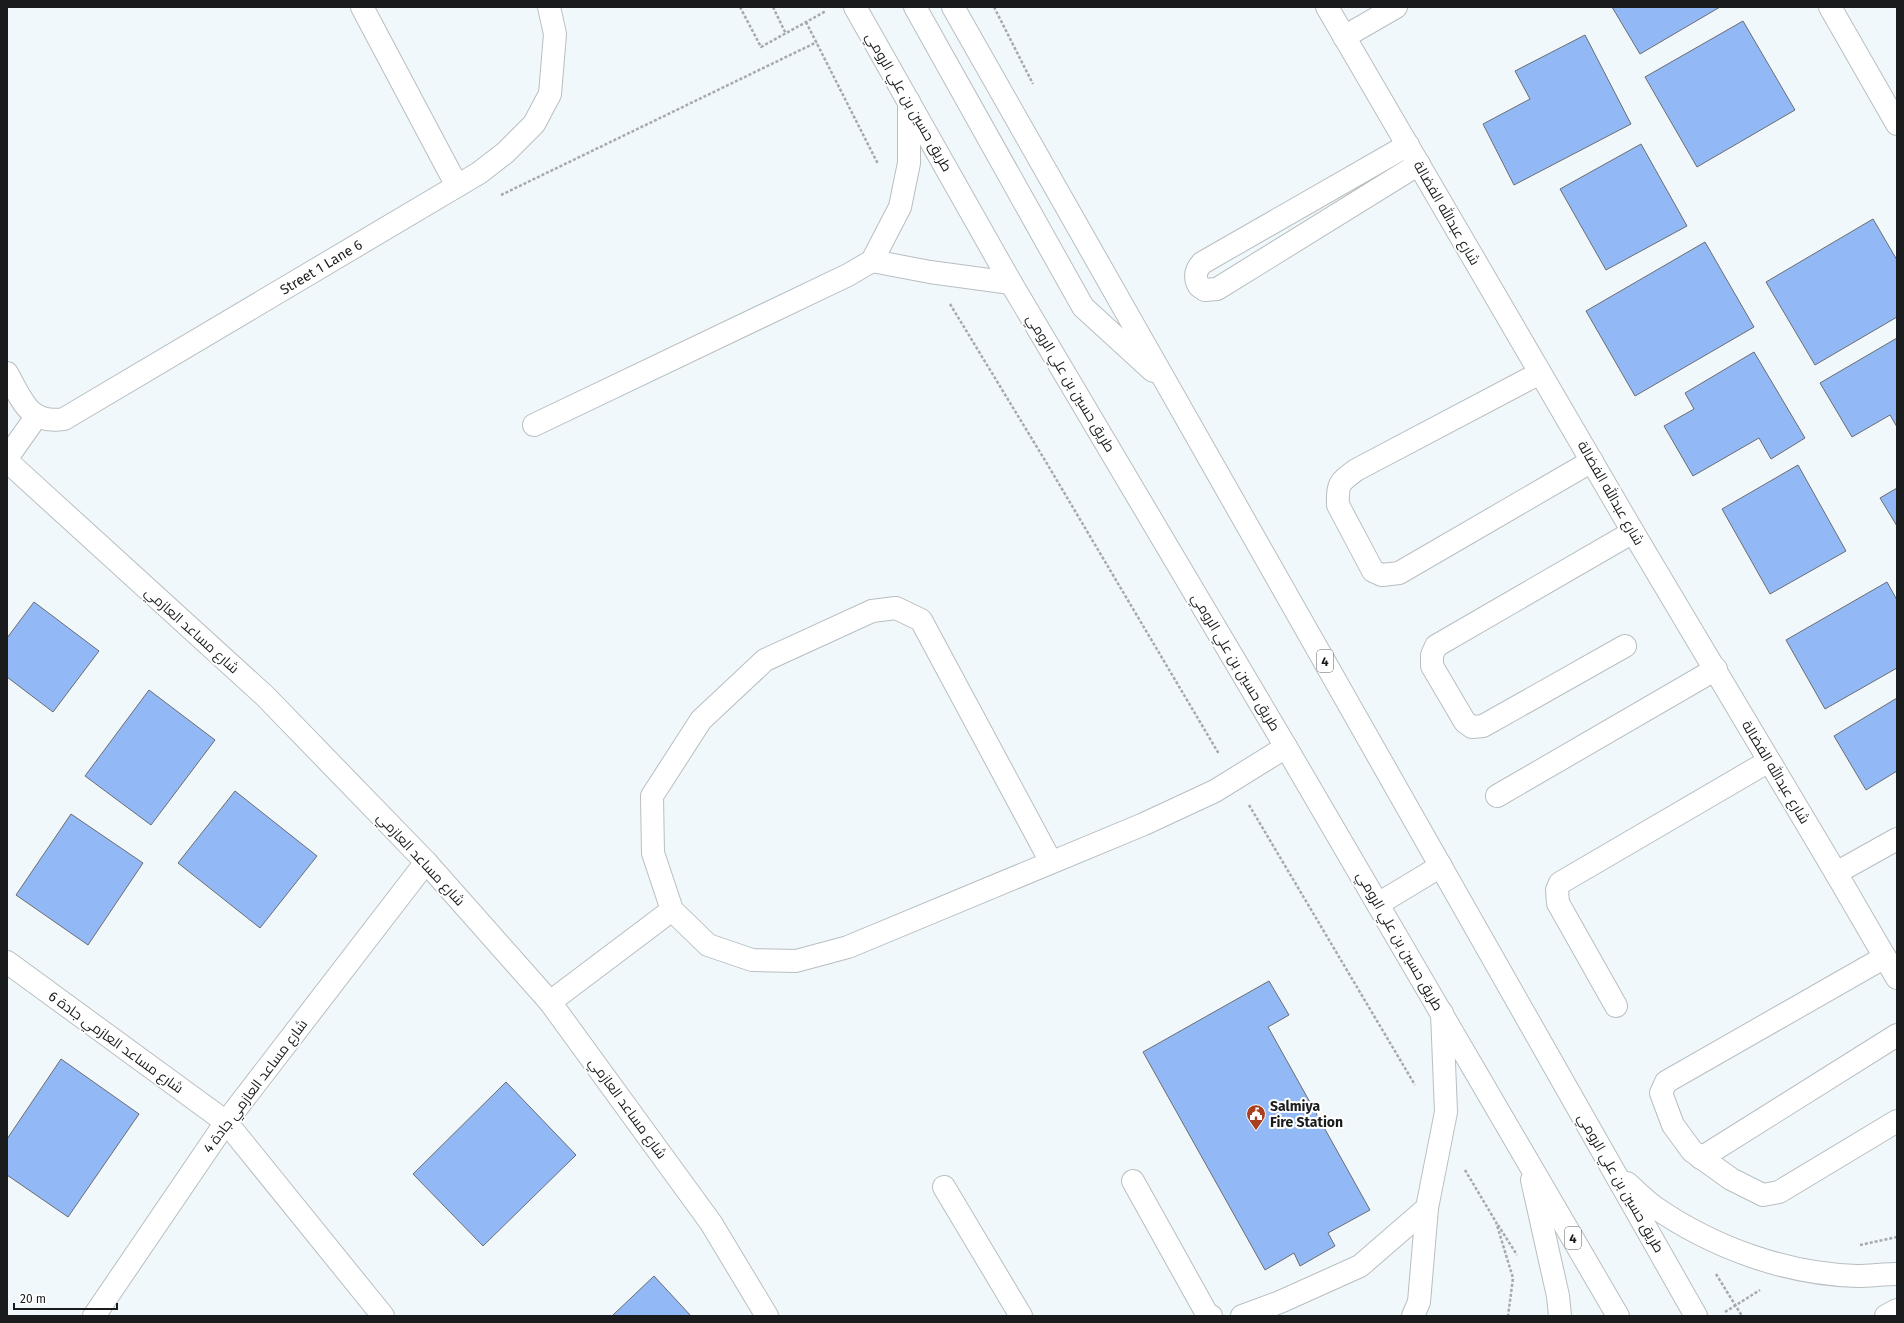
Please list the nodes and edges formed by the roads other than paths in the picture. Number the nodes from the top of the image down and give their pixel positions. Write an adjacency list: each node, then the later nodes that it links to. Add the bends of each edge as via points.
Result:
1 (362, 7): 14 (main road)
2 (549, 7): 14 (main road, Street 1 Lane 6, via 555,34 550,94 534,124 510,148 479,173)
3 (855, 7): 10 (main road, طريق حسين بن علي الرومي / 4)
4 (915, 7): 19 (main road, via 1083,307)
5 (953, 7): 19 (main road, طريق حسين بن علي الرومي / 4)
6 (1327, 7): 9 (main road, شارع عبدالله الفضالة)
7 (1396, 7): 9 (main road)
8 (1830, 7): 11 (main road)
9 (1344, 37): 12 (main road, شارع عبدالله الفضالة)
10 (909, 102): 15 (main road, via 909,163 900,206); 16 (main road, طريق حسين بن علي الرومي / 4)
11 (1897, 124)
12 (1408, 145): 13 (main road, شارع عبدالله الفضالة); 13 (main road, via 1202,263 1195,274 1199,286 1204,290 1217,289)
13 (1419, 164): 18 (main road, شارع عبدالله الفضالة)
14 (457, 186): 20 (main road, Street 1 Lane 6, via 64,419 51,421)
15 (872, 261): 16 (main road); 21 (main road, via 848,276)
16 (1011, 283): 28 (main road, طريق حسين بن علي الرومي / 4)
17 (7, 373): 20 (main road, via 22,400)
18 (1540, 373): 24 (main road, شارع عبدالله الفضالة); 24 (main road, via 1356,470 1340,482 1338,505 1373,571 1382,575 1399,573)
19 (1168, 386): 34 (main road, طريق حسين بن علي الرومي / 4)
20 (36, 417): 22 (main road)
21 (534, 424)
22 (7, 458)
23 (7, 461): 32 (main road, شارع مساعد العازمي, via 265,696)
24 (1592, 462): 25 (main road, شارع عبدالله الفضالة)
25 (1633, 532): 26 (main road, via 1436,646 1432,655 1432,666 1465,722 1472,727 1483,726); 27 (main road, شارع عبدالله الفضالة)
26 (1625, 646)
27 (1716, 669): 29 (main road, شارع عبدالله الفضالة); 30 (main road)
28 (1286, 746): 33 (main road, via 1215,791); 36 (main road, طريق حسين بن علي الرومي / 4)
29 (1769, 761): 35 (main road, شارع عبدالله الفضالة); 42 (main road, via 1560,883 1557,890 1558,902)
30 (1497, 796)
31 (1897, 838): 35 (main road)
32 (426, 862): 41 (main road, شارع مساعد العازمي); 46 (main road, شارع مساعد العازمي جادة 4)
33 (1052, 862): 37 (main road, via 848,947 796,961 752,960 708,945); 37 (main road, via 921,620 896,608 872,611 766,660 701,720 652,796 653,853)
34 (1441, 866): 36 (main road); 49 (main road, طريق حسين بن علي الرومي / 4)
35 (1836, 873): 38 (main road, شارع عبدالله الفضالة)
36 (1378, 904): 43 (main road, طريق حسين بن علي الرومي / 4)
37 (672, 910): 41 (main road)
38 (1885, 957): 40 (main road, شارع عبدالله الفضالة); 47 (main road, via 1666,1082 1661,1093 1673,1125 1692,1151)
39 (7, 962): 46 (main road, شارع مساعد العازمي جادة 6)
40 (1897, 978)
41 (550, 1002): 57 (main road, شارع مساعد العازمي, via 711,1223)
42 (1616, 1006)
43 (1442, 1013): 48 (main road, طريق حسين بن علي الرومي / 4); 52 (main road, via 1446,1112)
44 (1897, 1035): 47 (main road)
45 (1897, 1121): 47 (main road, via 1771,1195 1764,1195)
46 (226, 1122): 55 (main road, شارع مساعد العازمي جادة 4); 56 (main road, شارع مساعد العازمي جادة 6)
47 (1701, 1158)
48 (1528, 1161): 62 (main road, via 1558,1296); 63 (main road, طريق حسين بن علي الرومي / 4)
49 (1614, 1171): 53 (main road, via 1651,1205 1686,1227 1736,1251 1779,1265 1814,1272 1858,1276); 64 (main road, طريق حسين بن علي الرومي / 4)
50 (1133, 1181): 59 (main road, via 1207,1314)
51 (944, 1187): 58 (main road)
52 (1427, 1208): 60 (main road, via 1360,1266); 61 (main road, via 1419,1302)
53 (1897, 1274)
54 (1897, 1310): 65 (main road)
55 (94, 1316)
56 (383, 1316)
57 (767, 1316)
58 (1021, 1316)
59 (1211, 1316)
60 (1242, 1316)
61 (1413, 1316)
62 (1560, 1316)
63 (1618, 1316)
64 (1696, 1316)
65 (1886, 1316)

